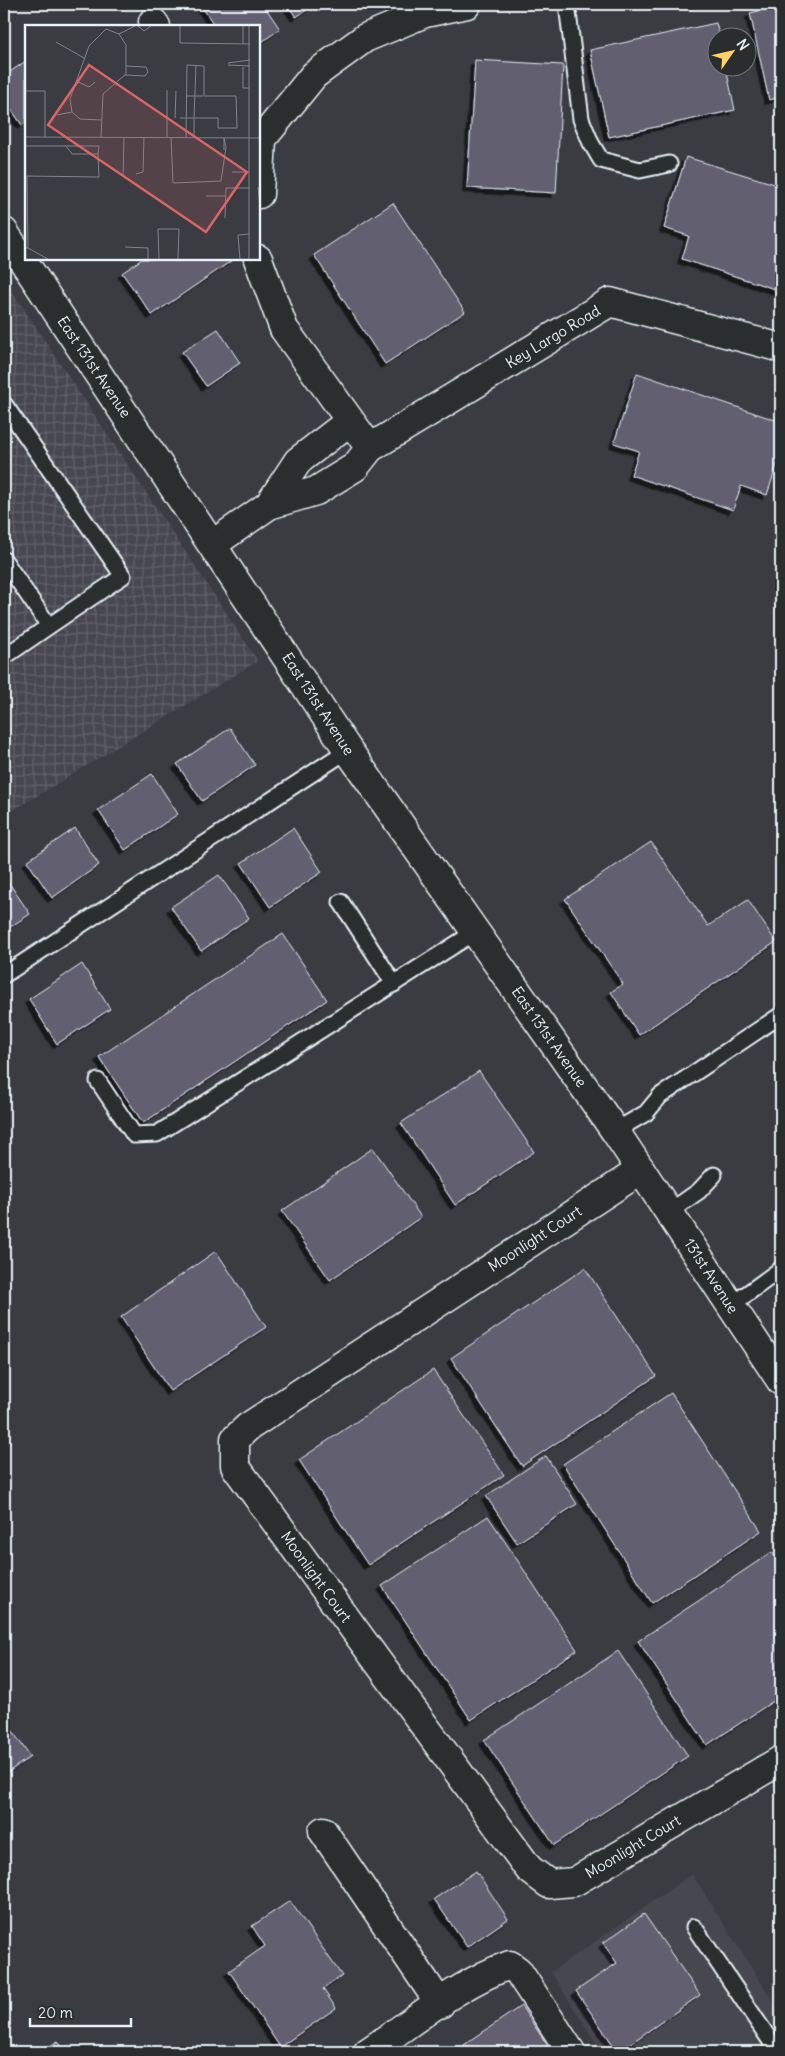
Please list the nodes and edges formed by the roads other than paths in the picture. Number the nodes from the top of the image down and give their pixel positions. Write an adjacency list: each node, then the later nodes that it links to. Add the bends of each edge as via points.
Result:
1 (467, 4): 3 (street, via 425,13 365,38 314,75)
2 (567, 4): 4 (lane, via 581,119 601,160 640,170)
3 (261, 138): 5 (street)
4 (669, 164)
5 (260, 166)
6 (4, 232): 13 (street, East 131st Avenue)
7 (258, 260): 10 (street, via 284,329)
8 (781, 348): 11 (street, Key Largo Road, via 610,302)
9 (4, 404): 15 (lane, via 123,576)
10 (350, 421): 11 (street); 12 (street, Key Largo Road, via 298,461)
11 (370, 448): 12 (street, Key Largo Road, via 355,467 316,490)
12 (270, 505): 13 (street, Key Largo Road)
13 (213, 544): 17 (street, East 131st Avenue)
14 (4, 560): 15 (lane)
15 (48, 626): 16 (lane)
16 (4, 657)
17 (348, 750): 19 (street, East 131st Avenue); 20 (lane)
18 (341, 902): 21 (lane)
19 (476, 932): 21 (lane); 24 (street, East 131st Avenue)
20 (4, 975)
21 (394, 984): 23 (lane, via 157,1134 134,1134)
22 (781, 1015): 24 (lane, via 660,1096 646,1113)
23 (98, 1081)
24 (614, 1130): 25 (street, East 131st Avenue)
25 (641, 1170): 27 (street, 131st Avenue); 31 (street, Moonlight Court, via 248,1427 235,1439 235,1466 529,1869 549,1884 574,1882)
26 (714, 1175): 27 (lane, via 699,1191)
27 (669, 1212): 29 (street, 131st Avenue)
28 (781, 1269): 29 (lane)
29 (730, 1306): 30 (street, 131st Avenue)
30 (780, 1376)
31 (781, 1760)
32 (323, 1831): 34 (street)
33 (694, 1927): 37 (lane)
34 (440, 2004): 35 (street); 36 (street, via 494,1970 510,1965 518,1971)
35 (368, 2052)
36 (571, 2052)
37 (778, 2052)

